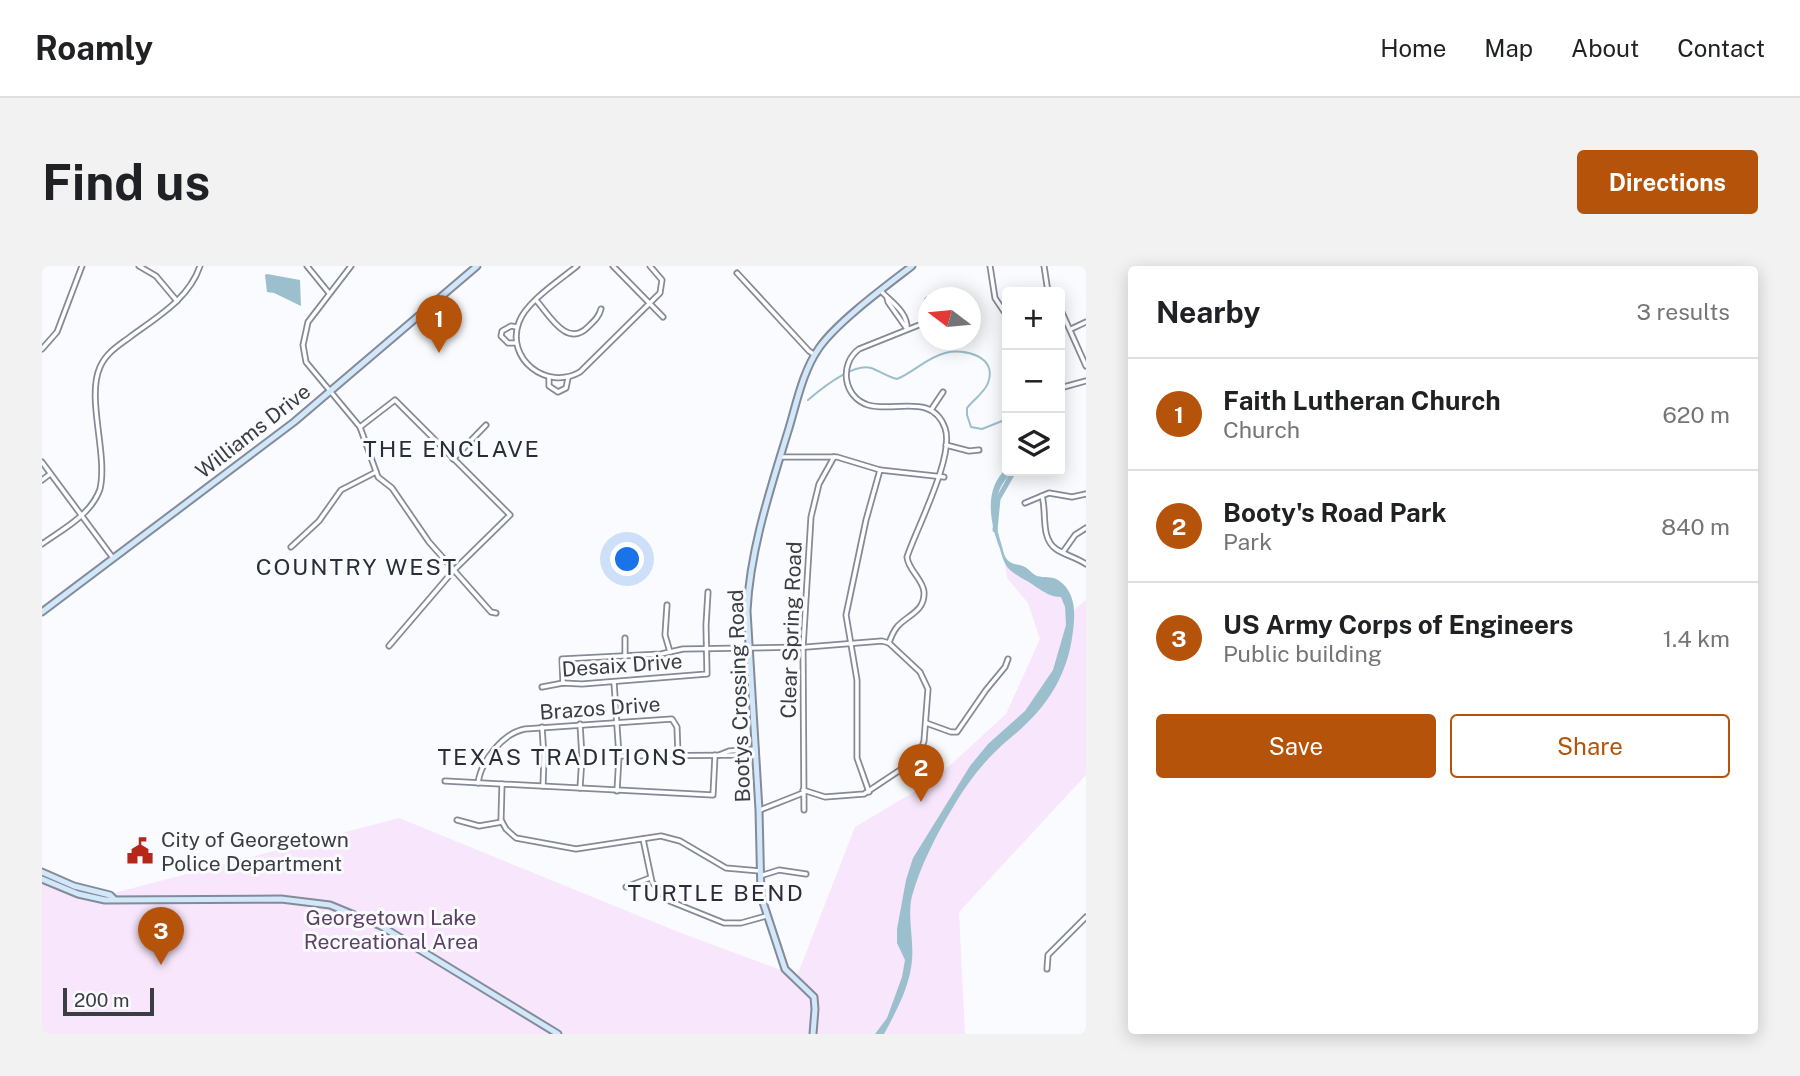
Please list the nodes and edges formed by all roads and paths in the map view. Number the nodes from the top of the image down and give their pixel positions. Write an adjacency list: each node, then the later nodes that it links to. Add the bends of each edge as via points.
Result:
1 (82, 266): 30 (street, via 57,332)
2 (139, 266): 18 (street, via 156,276)
3 (200, 266): 18 (street, via 192,285)
4 (307, 266): 16 (street)
5 (351, 266): 16 (street)
6 (477, 266): 37 (main road, Williams Drive)
7 (577, 266): 17 (street)
8 (613, 266): 19 (street)
9 (650, 266): 19 (street, via 663,284)
10 (912, 266): 15 (main road, Bootys Crossing Road)
11 (990, 266): 20 (street, via 995,298)
12 (1044, 266): 14 (street)
13 (737, 273): 31 (street)
14 (1047, 287)
15 (881, 291): 27 (street, via 904,317); 31 (main road, Bootys Crossing Road)
16 (329, 293): 37 (street, via 308,322 303,345 306,362)
17 (536, 300): 21 (street, via 570,335 582,333); 26 (street)
18 (177, 301): 57 (street, via 112,350 101,365 96,386 101,484 94,502)
19 (650, 303): 22 (street); 34 (street, via 586,367)
20 (1002, 308)
21 (601, 309)
22 (663, 317)
23 (1065, 318): 28 (street)
24 (1086, 322): 28 (street)
25 (918, 325): 27 (street)
26 (517, 327): 29 (street); 29 (street, via 506,328 501,336)
27 (907, 329): 39 (street, via 859,349 846,368 846,379 854,396 867,404)
28 (1070, 329): 32 (street)
29 (516, 343): 33 (street, via 527,363)
30 (42, 349)
31 (815, 355): 44 (main road, Bootys Crossing Road)
32 (1086, 366)
33 (550, 377): 34 (street); 34 (street, via 549,386 558,392 566,388)
34 (568, 377)
35 (1086, 381): 36 (street)
36 (1065, 387)
37 (330, 391): 41 (street); 62 (main road, Williams Drive)
38 (943, 392): 39 (street)
39 (931, 410): 42 (street, via 945,428)
40 (486, 425): 46 (street)
41 (360, 427): 46 (street, via 395,400); 49 (street)
42 (946, 445): 43 (street); 51 (street)
43 (979, 450)
44 (780, 457): 45 (street); 73 (main road, Bootys Crossing Road, via 752,570)
45 (834, 457): 48 (street); 74 (street, Clear Spring Road, via 813,507)
46 (453, 458): 64 (street, via 510,515)
47 (42, 462): 50 (street)
48 (880, 470): 51 (street); 71 (street, via 847,607)
49 (376, 472): 60 (street, via 341,490 319,522); 64 (street)
50 (50, 474): 53 (street); 57 (street)
51 (939, 475): 52 (street); 70 (street, via 907,556 923,586 923,601 897,627)
52 (944, 477)
53 (42, 480)
54 (1086, 495): 55 (street)
55 (1042, 496): 56 (street); 61 (street, via 1046,534 1053,547)
56 (1025, 503)
57 (81, 515): 59 (street); 62 (street)
58 (1086, 528): 61 (street)
59 (42, 544)
60 (291, 547)
61 (1063, 552): 63 (street)
62 (113, 558): 67 (main road, Williams Drive)
63 (1086, 564)
64 (454, 570): 68 (street); 72 (street)
65 (708, 592): 75 (street, Desaix Drive)
66 (667, 605): 76 (street, via 665,635)
67 (42, 612)
68 (496, 613)
69 (625, 638): 77 (street)
70 (889, 643): 71 (street); 83 (street, via 924,679 929,694)
71 (852, 644): 74 (street); 99 (street, via 857,758)
72 (389, 646)
73 (749, 647): 74 (street); 75 (street); 87 (main road, Bootys Crossing Road)
74 (803, 647): 98 (street, Clear Spring Road)
75 (705, 649): 76 (street); 79 (street, Desaix Drive, via 707,674)
76 (670, 652): 77 (street)
77 (625, 657): 80 (street, via 562,659)
78 (1008, 659): 83 (street, via 957,732)
79 (614, 682): 80 (street, Desaix Drive); 82 (street)
80 (563, 683): 81 (street, Desaix Drive)
81 (542, 687)
82 (617, 722): 84 (street, Brazos Drive); 88 (street, Brazos Drive, via 675,720); 91 (street)
83 (926, 723): 99 (street, via 917,757)
84 (580, 724): 85 (street, Brazos Drive); 96 (street)
85 (542, 727): 93 (street, Brazos Drive, via 512,734 484,762); 95 (street)
86 (707, 749): 89 (street)
87 (756, 752): 90 (street); 100 (main road, Bootys Crossing Road)
88 (678, 755): 89 (street); 91 (street)
89 (706, 755): 90 (street)
90 (717, 755): 97 (street, via 713,795)
91 (619, 756): 97 (street)
92 (445, 781): 93 (street)
93 (478, 783): 94 (street)
94 (502, 784): 95 (street); 103 (street)
95 (543, 786): 96 (street)
96 (580, 788): 97 (street)
97 (617, 791)
98 (803, 792): 99 (street, via 831,798); 100 (street); 101 (street, Clear Spring Road)
99 (869, 792)
100 (759, 810): 106 (main road, Bootys Crossing Road)
101 (804, 810)
102 (457, 820): 103 (street, via 479,826)
103 (502, 822): 104 (street, via 516,838 571,849)
104 (643, 838): 106 (street, via 672,838 726,868); 108 (street)
105 (42, 872): 111 (main road)
106 (760, 873): 107 (street); 112 (main road, Bootys Crossing Road)
107 (806, 874)
108 (650, 878): 110 (street); 112 (street, via 667,900 724,923)
109 (42, 879): 111 (main road)
110 (626, 887)
111 (74, 889): 115 (main road, via 145,901 281,899 330,905 381,926)
112 (766, 916): 116 (main road, Bootys Crossing Road, via 785,969 814,997)
113 (1086, 917): 114 (street, via 1048,955)
114 (1047, 969)
115 (558, 1034)
116 (813, 1034)

